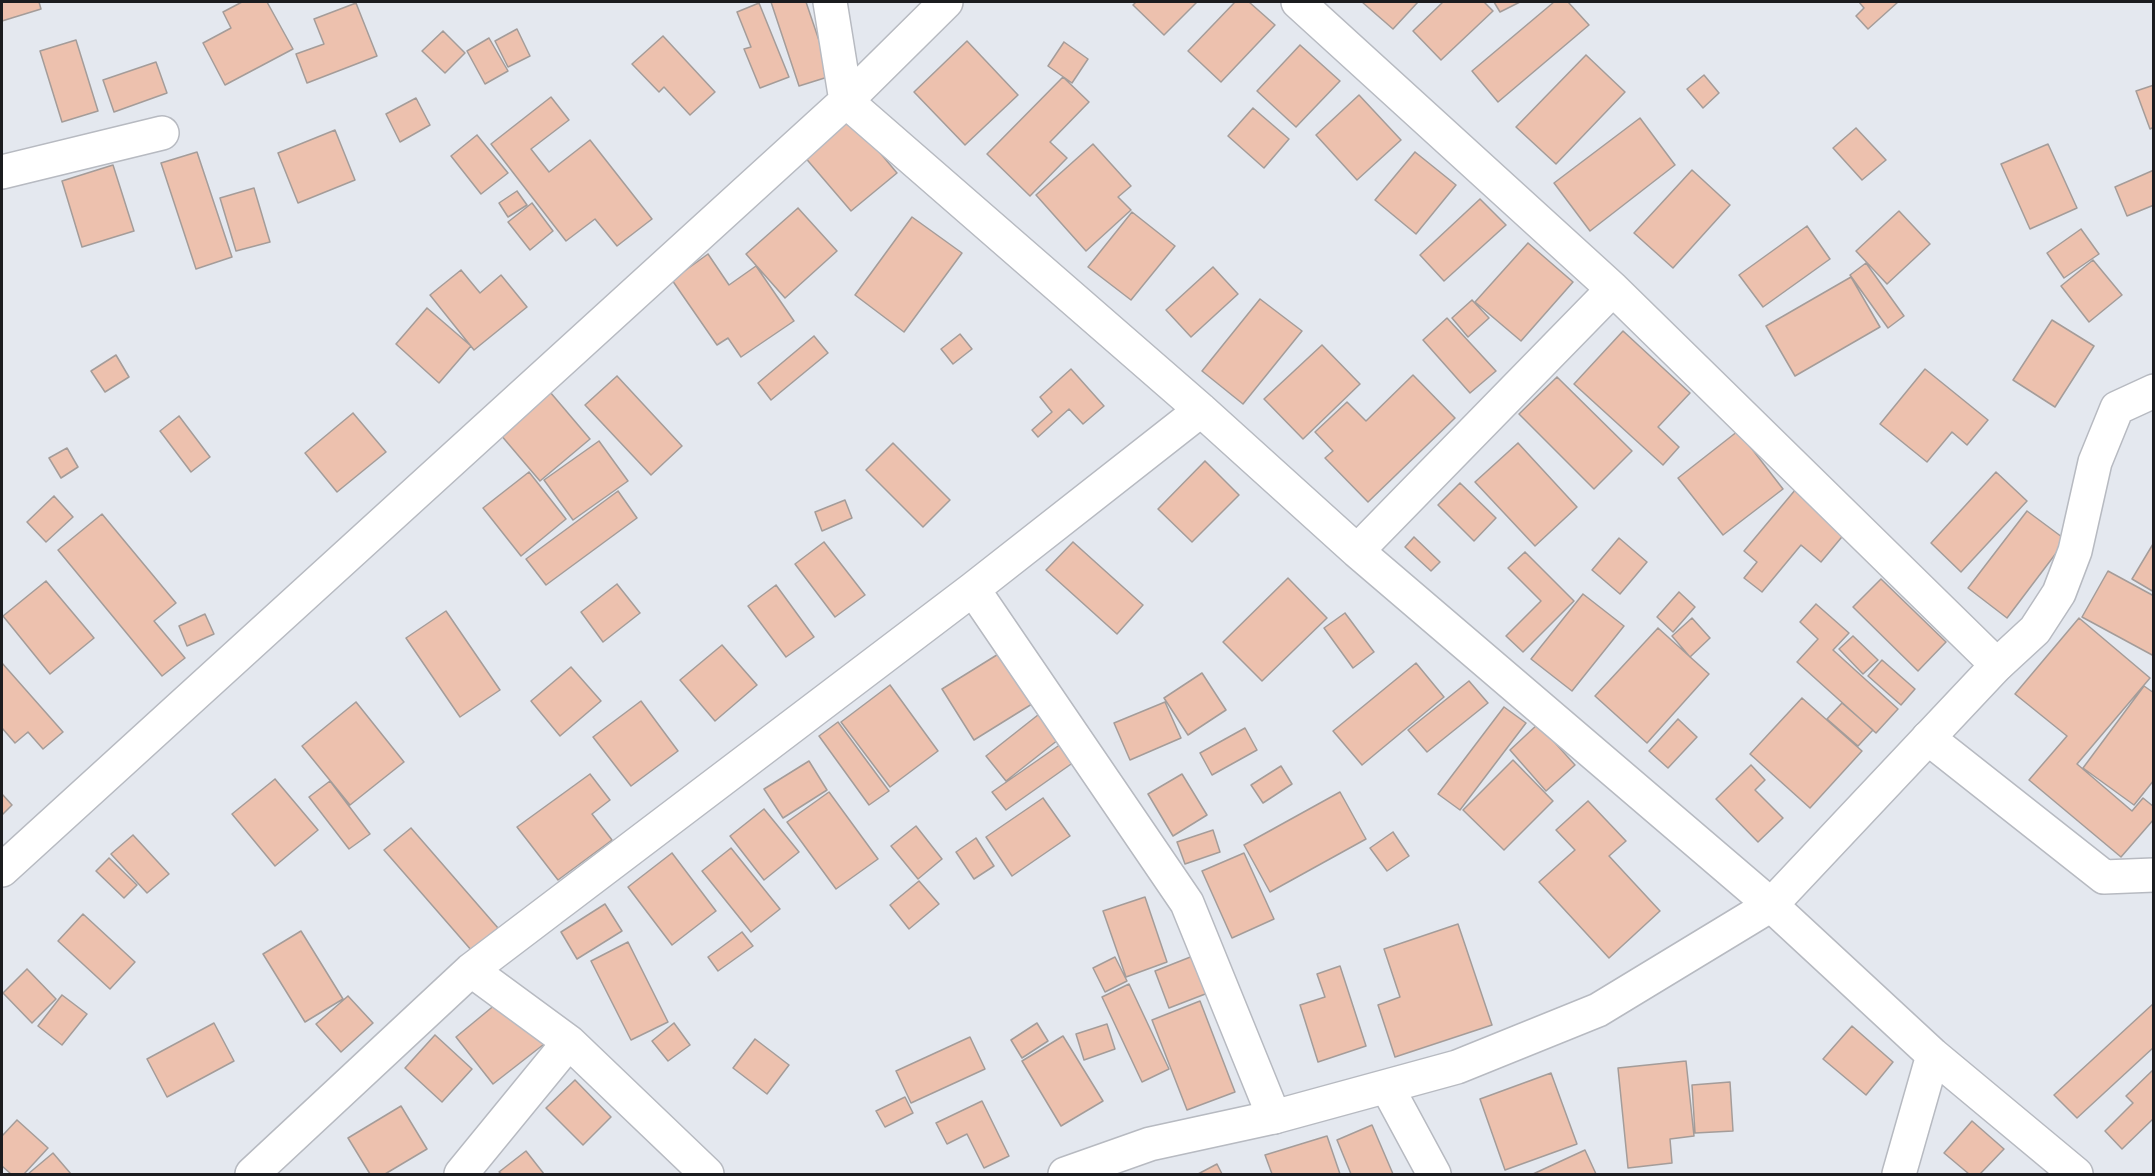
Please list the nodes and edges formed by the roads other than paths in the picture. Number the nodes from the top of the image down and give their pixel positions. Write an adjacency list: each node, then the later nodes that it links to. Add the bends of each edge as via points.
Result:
1 (830, 2): 4 (street)
2 (946, 2): 4 (street)
3 (1298, 2): 7 (street)
4 (846, 101): 9 (street); 14 (street)
5 (162, 133): 6 (street)
6 (2, 172)
7 (1613, 289): 10 (street); 12 (street)
8 (2154, 392): 12 (street, via 2117,408 2095,462 2075,551 2059,593 2035,630)
9 (1201, 410): 10 (street); 11 (street)
10 (1357, 551): 16 (street)
11 (973, 589): 17 (street); 21 (street, via 1186,903)
12 (1997, 665): 13 (street)
13 (1928, 738): 15 (street, via 2104,877); 16 (street)
14 (2, 870)
15 (2154, 875)
16 (1771, 905): 19 (street); 20 (street, via 1598,1010 1457,1067)
17 (471, 970): 18 (street); 22 (street)
18 (569, 1042): 23 (street); 24 (street)
19 (1933, 1055): 27 (street); 28 (street)
20 (1387, 1086): 21 (street); 26 (street)
21 (1275, 1118): 25 (street, via 1150,1144)
22 (252, 1174)
23 (461, 1174)
24 (707, 1174)
25 (1065, 1174)
26 (1434, 1174)
27 (1899, 1174)
28 (2076, 1174)

